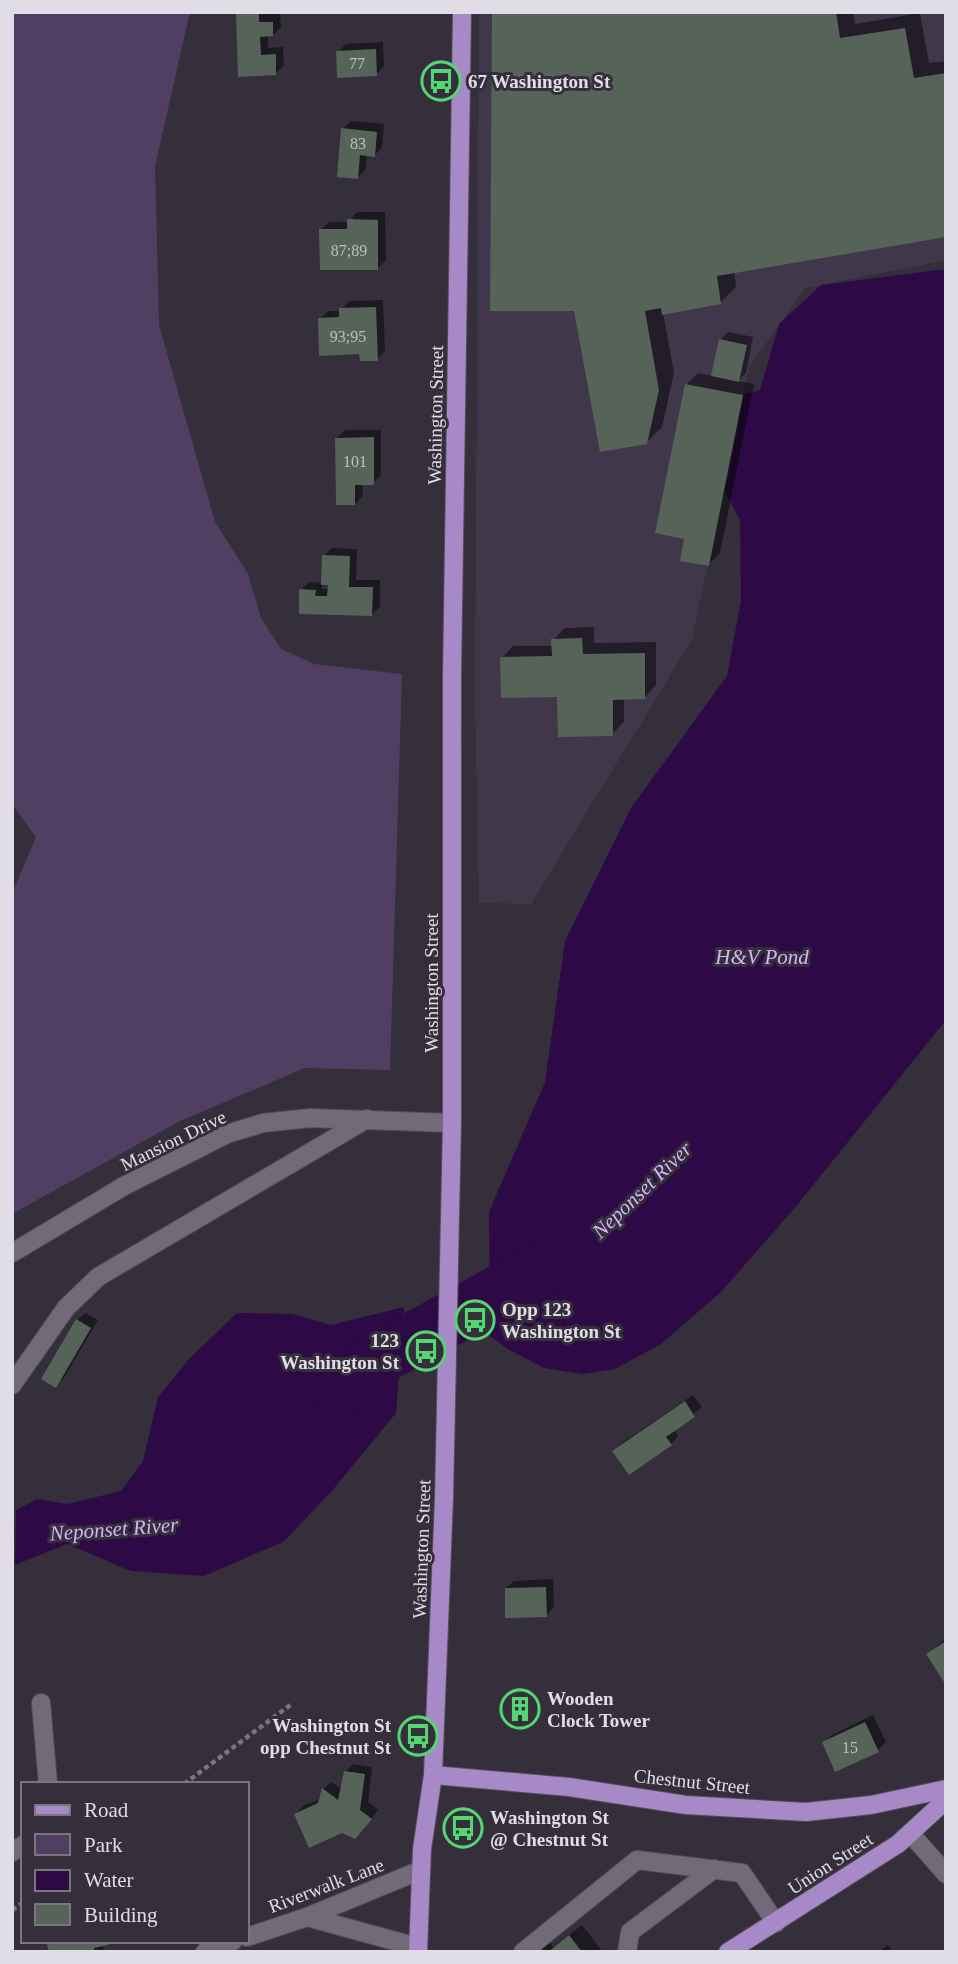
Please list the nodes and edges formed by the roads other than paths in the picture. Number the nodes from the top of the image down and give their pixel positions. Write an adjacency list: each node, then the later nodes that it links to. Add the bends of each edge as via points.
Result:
1 (462, 12): 3 (main road, Washington Street)
2 (367, 1119): 3 (street, Mansion Drive); 4 (street, Mansion Drive, via 263,1123 227,1134 124,1186); 5 (street, via 98,1278 66,1308)
3 (452, 1123): 7 (main road, Washington Street, via 446,1453)
4 (12, 1253)
5 (12, 1385)
6 (41, 1703): 8 (street)
7 (433, 1775): 9 (main road, Chestnut Street, via 569,1787 686,1805 806,1812 871,1805); 13 (main road, Washington Street)
8 (48, 1782)
9 (946, 1789)
10 (946, 1800): 11 (main road, Union Street)
11 (911, 1833): 14 (street); 16 (main road, Union Street)
12 (714, 1869): 16 (street, via 742,1873); 21 (street, via 636,1860); 22 (street, via 630,1932)
13 (421, 1870): 15 (street, Riverwalk Lane); 19 (main road, Washington Street)
14 (946, 1874)
15 (307, 1917): 17 (street, Riverwalk Lane); 19 (street)
16 (776, 1923): 23 (main road, Union Street)
17 (248, 1937)
18 (228, 1943): 20 (street)
19 (418, 1950)
20 (205, 1952)
21 (523, 1952)
22 (627, 1952)
23 (728, 1952)

